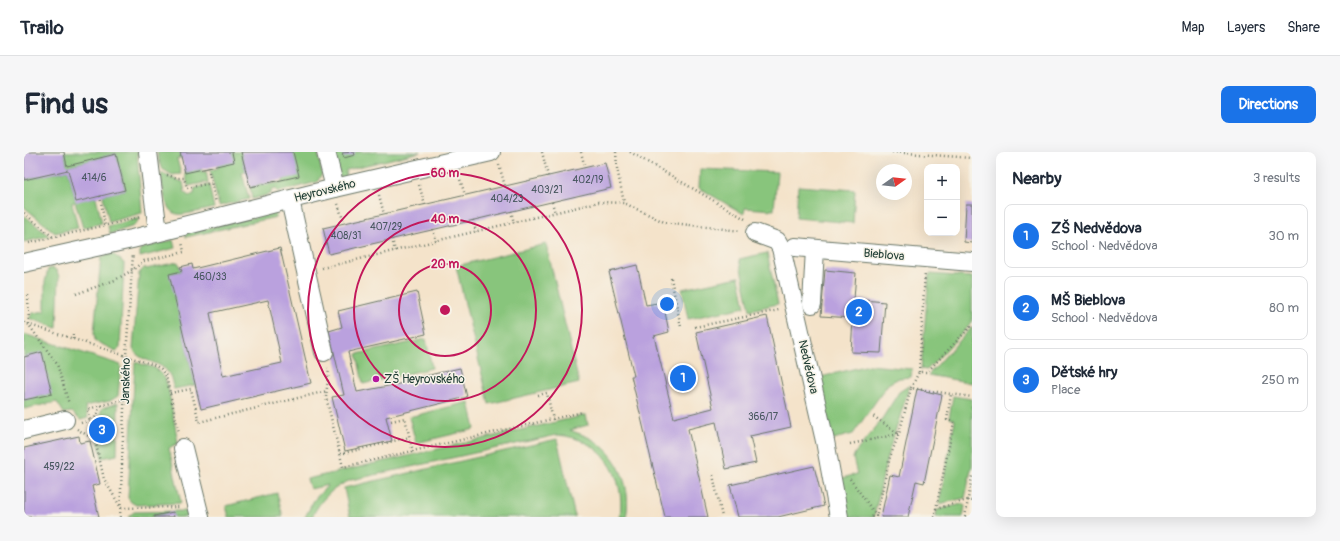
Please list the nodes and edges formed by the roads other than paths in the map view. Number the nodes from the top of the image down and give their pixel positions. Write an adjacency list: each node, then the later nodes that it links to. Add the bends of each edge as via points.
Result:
1 (148, 152): 6 (street)
2 (326, 152): 4 (street)
3 (494, 157): 4 (street, Heyrovského)
4 (336, 194): 5 (street, Heyrovského)
5 (290, 200): 6 (street, Heyrovského); 13 (street)
6 (158, 232): 11 (street, Heyrovského)
7 (755, 233): 18 (street, Nedvědova, via 777,240 825,441)
8 (795, 247): 9 (street, Bieblova)
9 (815, 249): 10 (street, Bieblova); 12 (street)
10 (972, 262)
11 (24, 263)
12 (812, 304)
13 (324, 352)
14 (72, 417): 15 (street)
15 (24, 430)
16 (183, 448): 17 (street)
17 (200, 517)
18 (839, 517)

